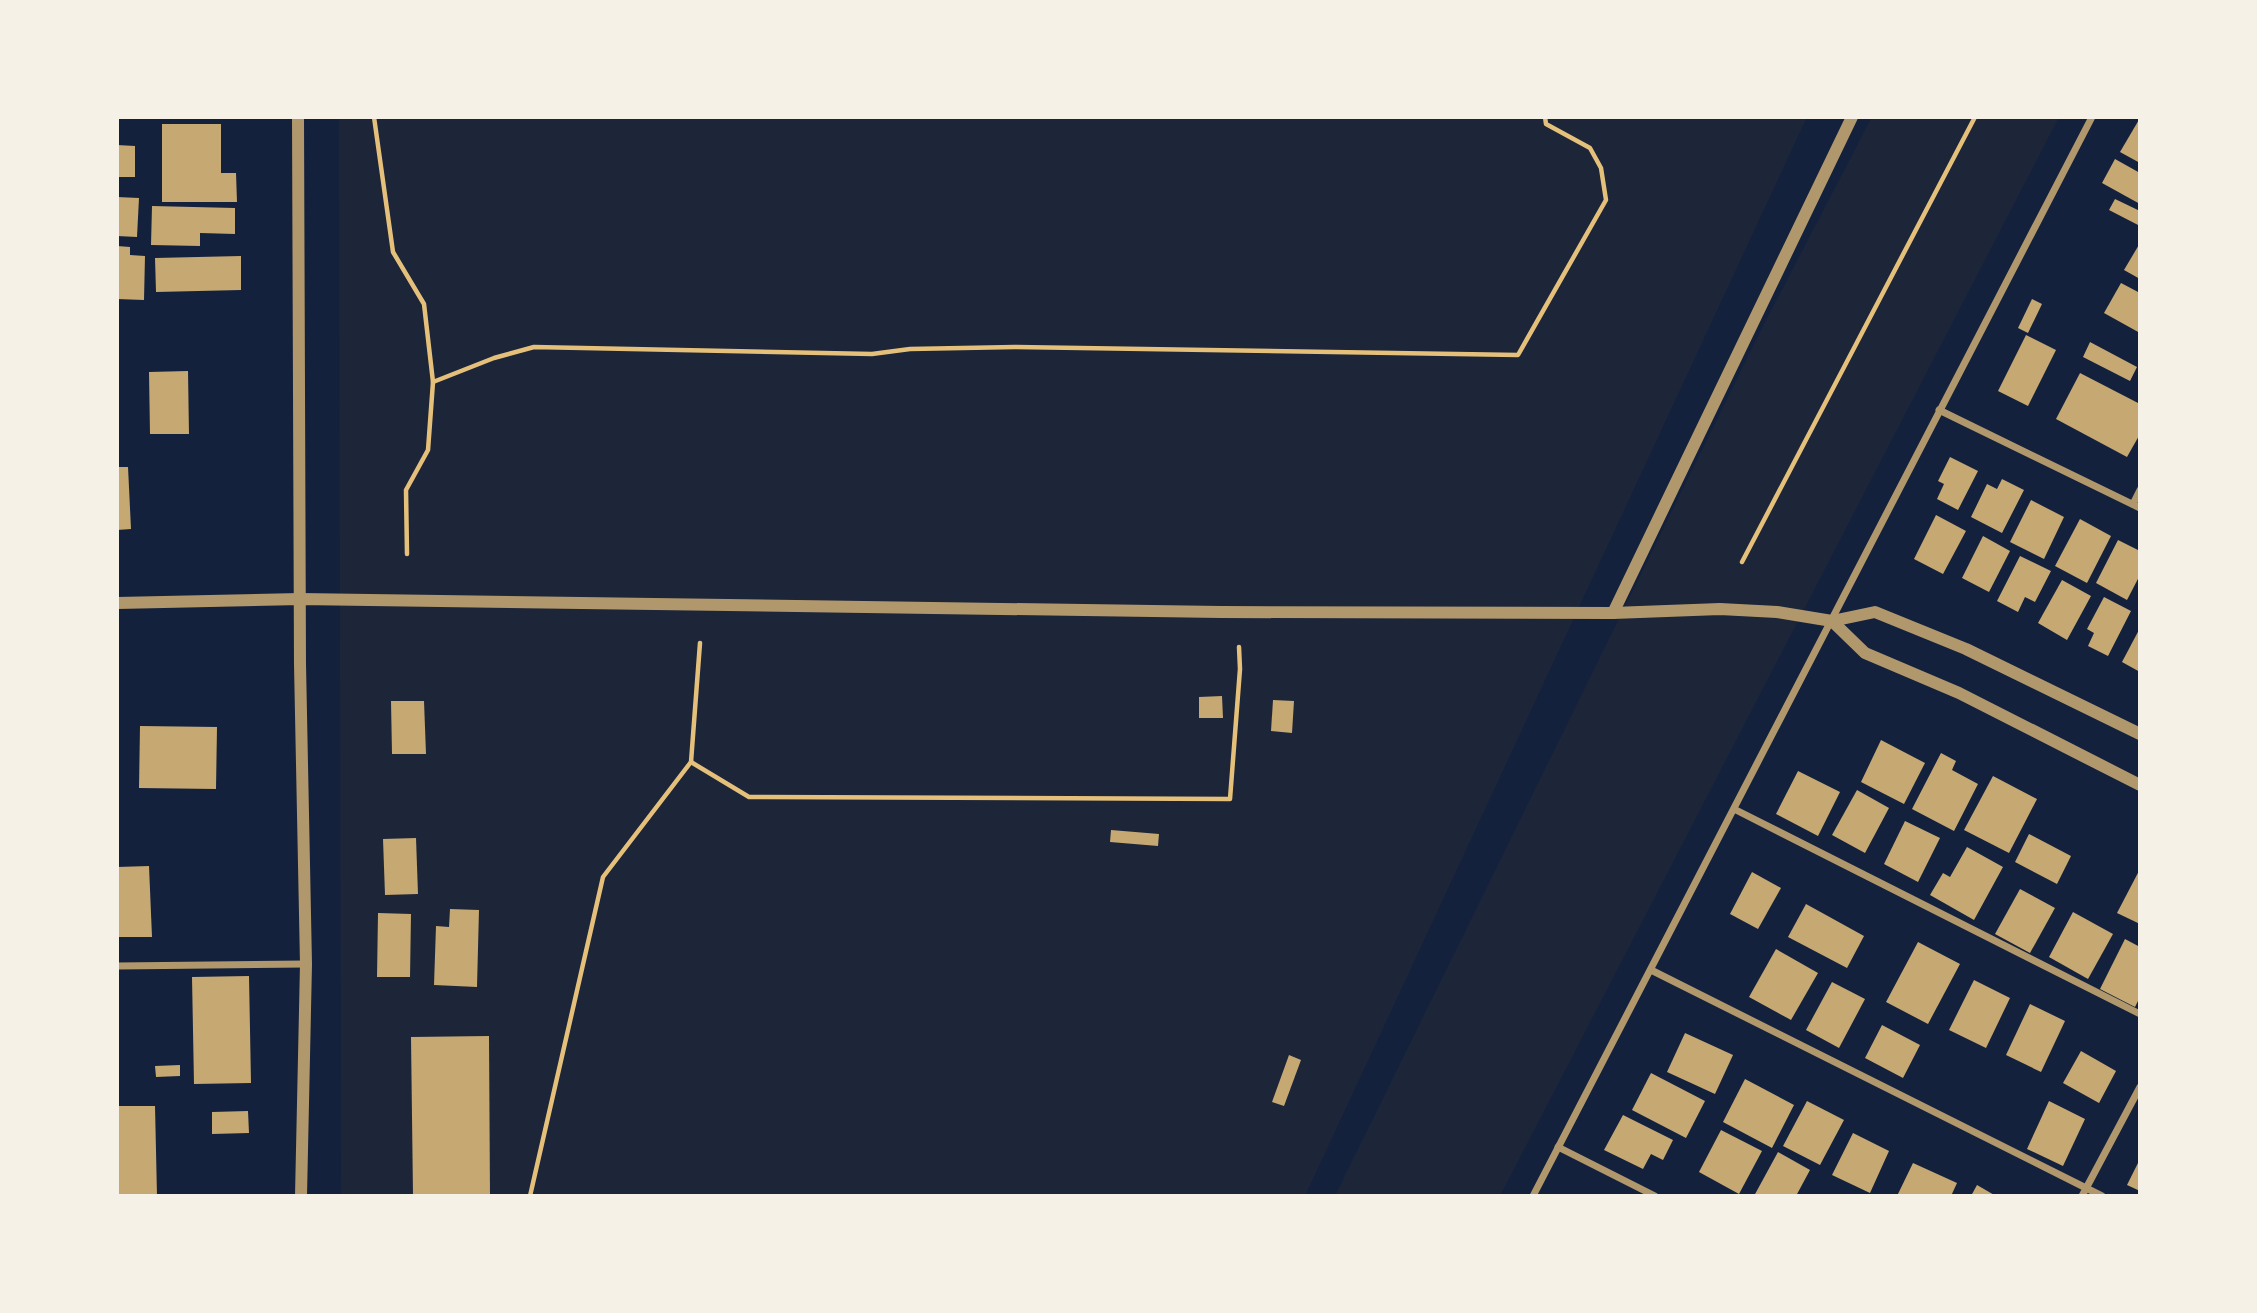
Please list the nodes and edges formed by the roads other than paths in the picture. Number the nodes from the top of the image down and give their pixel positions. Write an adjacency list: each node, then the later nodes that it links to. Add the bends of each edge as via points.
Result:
1 (298, 117): 7 (street)
2 (1852, 117): 9 (street)
3 (2092, 117): 4 (street)
4 (1940, 410): 6 (street); 10 (street)
5 (2140, 491): 6 (street)
6 (2136, 506)
7 (300, 599): 8 (street); 9 (street); 14 (street)
8 (117, 603)
9 (1613, 613): 10 (street, via 1720,609)
10 (1832, 621): 11 (street, via 1875,612 1966,649); 12 (street, via 1866,653 1959,693); 13 (street)
11 (2140, 734)
12 (2140, 785)
13 (1734, 808): 16 (street); 17 (street)
14 (306, 964): 15 (street); 21 (street)
15 (117, 966)
16 (1651, 971): 19 (street); 20 (street)
17 (2140, 1014)
18 (2140, 1087): 20 (street)
19 (1558, 1147): 22 (street); 23 (street)
20 (2084, 1192): 24 (street)
21 (301, 1196)
22 (1533, 1196)
23 (1655, 1196)
24 (2102, 1196)

